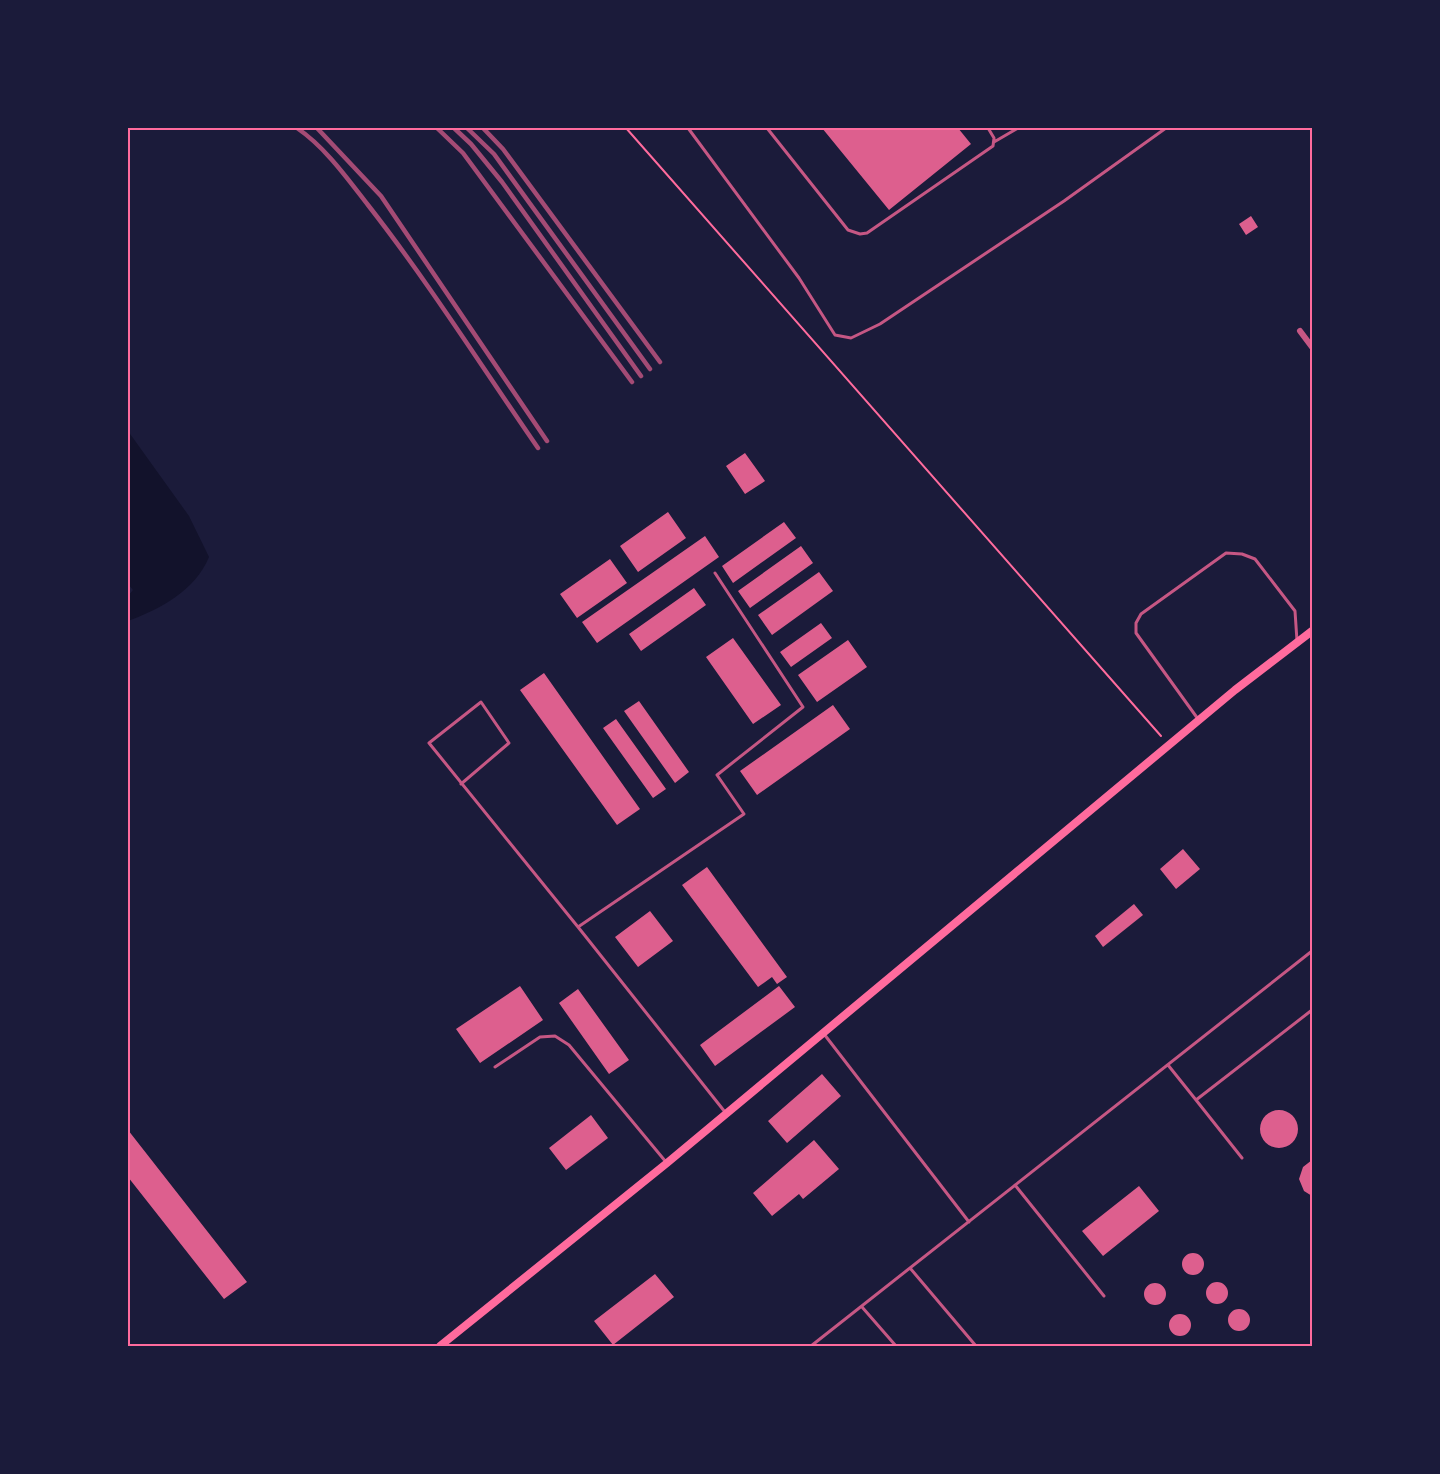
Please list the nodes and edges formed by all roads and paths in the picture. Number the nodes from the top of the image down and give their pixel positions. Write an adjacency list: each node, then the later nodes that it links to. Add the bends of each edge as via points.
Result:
1 (626, 128): 14 (path)
2 (688, 128): 6 (lane, via 799,278 835,335 851,338 880,324)
3 (767, 128): 7 (lane, via 848,230 861,234 980,157)
4 (988, 128): 7 (lane)
5 (1018, 128): 7 (lane)
6 (1166, 128)
7 (994, 142)
8 (1300, 331): 9 (street)
9 (1312, 347)
10 (715, 573): 16 (lane, via 803,707 717,775 744,814)
11 (1312, 631): 12 (main road)
12 (1297, 643): 13 (main road); 13 (lane, via 1295,610 1255,559 1242,554 1226,553 1141,614 1136,633)
13 (1199, 720): 14 (main road)
14 (1169, 744): 19 (main road)
15 (461, 784): 15 (lane, via 429,743 481,702 509,743); 16 (lane)
16 (578, 927): 23 (lane)
17 (1312, 951): 20 (lane)
18 (1312, 1010): 22 (lane)
19 (822, 1033): 23 (main road); 27 (lane)
20 (1168, 1065): 22 (lane); 26 (lane)
21 (495, 1067): 25 (lane, via 540,1037 555,1036 569,1045)
22 (1196, 1100): 24 (lane)
23 (726, 1113): 25 (main road)
24 (1242, 1158)
25 (667, 1163): 31 (main road)
26 (1015, 1185): 27 (lane); 29 (lane)
27 (969, 1222): 28 (lane)
28 (910, 1268): 30 (lane); 34 (lane)
29 (1104, 1296)
30 (862, 1307): 32 (lane); 33 (lane)
31 (441, 1347)
32 (811, 1347)
33 (896, 1347)
34 (976, 1347)

